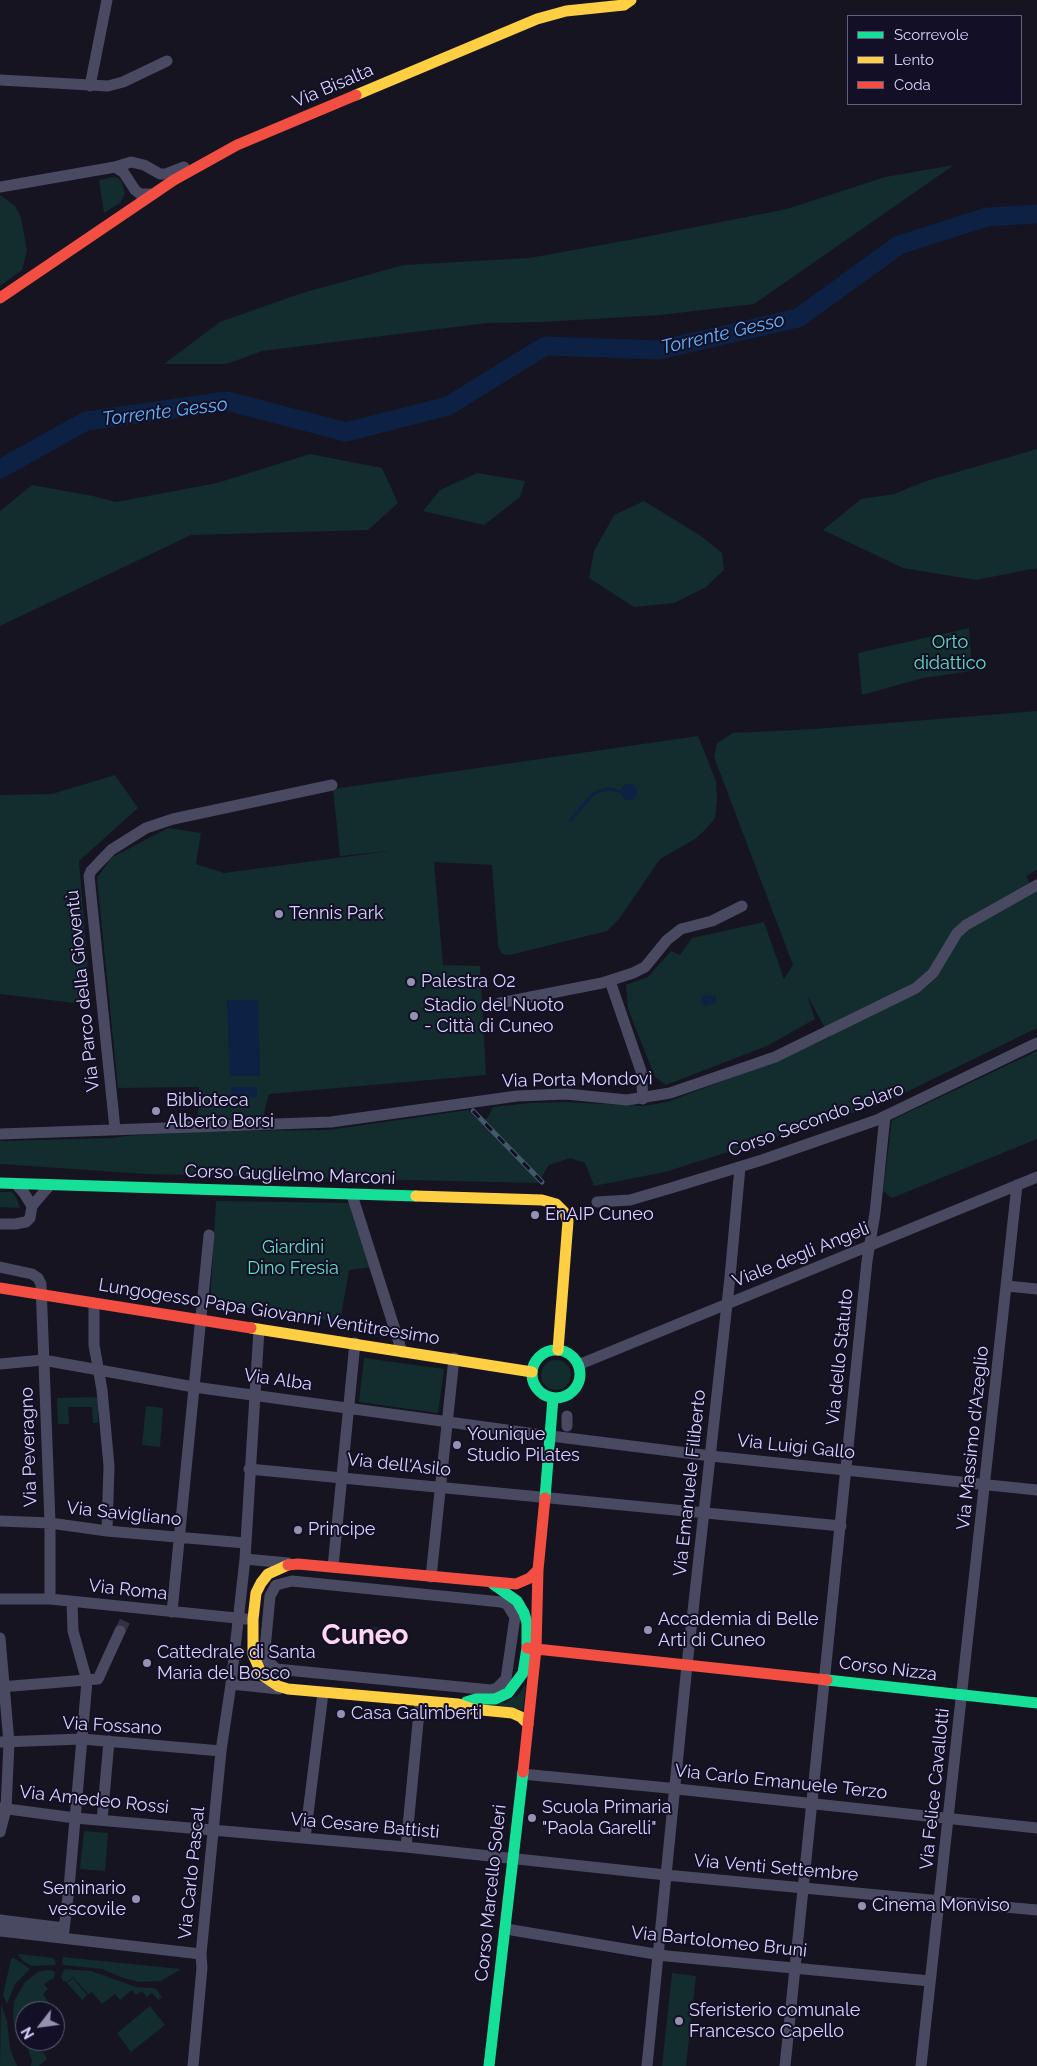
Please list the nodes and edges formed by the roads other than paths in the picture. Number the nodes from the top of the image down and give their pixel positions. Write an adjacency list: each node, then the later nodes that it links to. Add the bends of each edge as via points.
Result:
1 (107, 0): 8 (street)
2 (586, 0): 5 (street, Via Bisalta)
3 (631, 0): 4 (street, Via Bisalta, via 624,5)
4 (612, 3): 5 (street, Via Bisalta)
5 (566, 10): 9 (street, Via Bisalta, via 536,18)
6 (167, 61): 8 (street, via 123,82)
7 (0, 80): 8 (street)
8 (90, 86)
9 (238, 146): 11 (street, Via Bisalta, via 166,174); 14 (street)
10 (115, 167): 11 (street, via 138,162); 12 (street); 13 (street, via 124,173)
11 (154, 172): 14 (street, via 157,182)
12 (0, 187)
13 (135, 190): 14 (street, via 140,194); 15 (street, via 134,198)
14 (153, 194): 15 (street)
15 (123, 214): 16 (street)
16 (0, 298)
17 (332, 785): 25 (street, Via Parco della Gioventù, via 146,828 111,850 91,871)
18 (1037, 885): 23 (street, Via Porta Mondovì, via 966,925 957,933 933,973 916,988 775,1057)
19 (742, 906): 20 (street, via 712,920 681,929 667,940 645,967)
20 (610, 981): 21 (street); 23 (street, via 641,1071)
21 (500, 1003)
22 (1037, 1043): 24 (street, Corso Secondo Solaro)
23 (644, 1099): 25 (street, Via Porta Mondovì, via 566,1094 517,1096 331,1122)
24 (885, 1116): 27 (street, Corso Secondo Solaro); 38 (street, Via dello Statuto)
25 (115, 1130): 26 (street, Via Porta Mondovì)
26 (0, 1134)
27 (740, 1167): 34 (street, Corso Secondo Solaro, via 630,1200); 45 (street, Via Emanuele Filiberto)
28 (1037, 1177): 32 (street, Viale degli Angeli)
29 (0, 1183): 30 (street, Corso Guglielmo Marconi)
30 (16, 1184): 31 (street, Corso Guglielmo Marconi); 35 (street)
31 (50, 1185): 33 (street, Corso Guglielmo Marconi); 35 (street)
32 (1017, 1185): 38 (street, Viale degli Angeli); 40 (street, Via Massimo d'Azeglio)
33 (352, 1195): 49 (street, Corso Guglielmo Marconi, via 542,1200 556,1204 568,1221); 50 (street)
34 (597, 1202)
35 (32, 1206): 36 (street, via 26,1222)
36 (0, 1224)
37 (209, 1235): 46 (street)
38 (868, 1246): 45 (street, Viale degli Angeli); 65 (street, Via dello Statuto)
39 (0, 1267): 43 (street, via 32,1274 41,1284)
40 (1007, 1286): 42 (street); 67 (street, Via Massimo d'Azeglio)
41 (0, 1288): 43 (street, Lungogesso Papa Giovanni Ventitreesimo)
42 (1037, 1289)
43 (42, 1294): 44 (street, Lungogesso Papa Giovanni Ventitreesimo); 52 (street, Via Peveragno)
44 (94, 1303): 46 (street, Lungogesso Papa Giovanni Ventitreesimo); 55 (street, via 94,1345)
45 (727, 1304): 54 (street, Viale degli Angeli); 63 (street, Via Emanuele Filiberto)
46 (200, 1320): 47 (street, Lungogesso Papa Giovanni Ventitreesimo); 57 (street)
47 (259, 1329): 48 (street, Lungogesso Papa Giovanni Ventitreesimo); 58 (street, Via Carlo Pascal)
48 (355, 1343): 50 (street, Lungogesso Papa Giovanni Ventitreesimo); 60 (street)
49 (558, 1350): 54 (street, via 568,1354); 56 (street, via 538,1359)
50 (402, 1352): 51 (street, Lungogesso Papa Giovanni Ventitreesimo)
51 (454, 1358): 56 (street, Lungogesso Papa Giovanni Ventitreesimo); 61 (street)
52 (43, 1360): 53 (street, Via Alba); 55 (street, Via Alba); 73 (street, Via Peveragno)
53 (0, 1364)
54 (578, 1365): 59 (street, via 577,1386 567,1396)
55 (98, 1369): 57 (street, Via Alba); 75 (street, via 109,1466)
56 (532, 1372): 59 (street, via 535,1386)
57 (194, 1387): 58 (street, Via Alba); 76 (street)
58 (254, 1395): 60 (street, Via Alba); 64 (street, Via Carlo Pascal)
59 (553, 1398): 62 (street)
60 (348, 1407): 61 (street, Via Alba); 66 (street)
61 (447, 1421): 62 (street, Via Alba); 68 (street)
62 (552, 1436): 63 (street, Via Luigi Gallo); 70 (street)
63 (711, 1456): 65 (street, Via Luigi Gallo); 71 (street, Via Emanuele Filiberto)
64 (249, 1469): 66 (street, Via dell'Asilo); 77 (street, Via Carlo Pascal)
65 (846, 1469): 67 (street, Via Luigi Gallo); 74 (street, Via dello Statuto)
66 (343, 1476): 68 (street, Via dell'Asilo); 80 (street)
67 (985, 1485): 69 (street, Via Luigi Gallo); 101 (street, Via Massimo d'Azeglio)
68 (440, 1487): 70 (street, Via dell'Asilo); 82 (street)
69 (1037, 1490)
70 (546, 1496): 71 (street, Via dell'Asilo); 81 (street)
71 (705, 1512): 74 (street, Via dell'Asilo); 94 (street, Via Emanuele Filiberto)
72 (0, 1521): 73 (street, Via Savigliano)
73 (50, 1523): 75 (street, Via Savigliano); 85 (street, Via Peveragno)
74 (841, 1526): 95 (street, Via dello Statuto)
75 (107, 1531): 76 (street, Via Savigliano)
76 (180, 1538): 77 (street, Via Savigliano); 87 (street)
77 (245, 1543): 78 (street, Via Carlo Pascal)
78 (245, 1559): 79 (street); 88 (street, Via Carlo Pascal)
79 (298, 1564): 80 (street); 89 (street, via 268,1574 256,1593)
80 (333, 1567): 82 (street)
81 (538, 1570): 83 (street, via 516,1584); 93 (street)
82 (431, 1577): 83 (street)
83 (491, 1583): 93 (street, via 513,1597 524,1613)
84 (0, 1598): 85 (street, Via Roma)
85 (50, 1599): 86 (street, Via Roma)
86 (72, 1602): 87 (street, Via Roma, via 129,1613); 96 (street, via 73,1631)
87 (172, 1612): 88 (street, Via Roma)
88 (239, 1618): 89 (street, Via Roma); 97 (street, Via Carlo Pascal)
89 (253, 1619): 99 (street, via 253,1654 257,1665 262,1675)
90 (120, 1631): 96 (street, via 98,1679)
91 (0, 1638): 98 (street)
92 (265, 1643): 92 (street, via 270,1596 276,1585 283,1582 501,1602 507,1604 515,1617 506,1679 491,1690 283,1671 276,1669 268,1660)
93 (531, 1649): 94 (street, Corso Nizza); 104 (street, via 522,1673 508,1693 495,1699 476,1699); 105 (street, Corso Marcello Soleri)
94 (687, 1665): 95 (street, Corso Nizza); 111 (street, Via Emanuele Filiberto)
95 (824, 1680): 101 (street, Corso Nizza); 112 (street, Via dello Statuto)
96 (87, 1681): 98 (street); 106 (street)
97 (231, 1684): 99 (street); 109 (street, Via Carlo Pascal)
98 (3, 1687): 108 (street)
99 (288, 1690): 100 (street)
100 (323, 1693): 102 (street); 120 (street)
101 (963, 1696): 103 (street, Corso Nizza); 114 (street, Via Felice Cavallotti)
102 (420, 1702): 104 (street); 121 (street)
103 (1037, 1703)
104 (458, 1704): 105 (street, via 472,1709 512,1713)
105 (528, 1724): 110 (street, Corso Marcello Soleri)
106 (82, 1739): 107 (street, Via Fossano); 108 (street, Via Fossano); 115 (street)
107 (109, 1741): 109 (street, Via Fossano); 116 (street)
108 (4, 1742): 113 (street)
109 (221, 1751): 118 (street, Via Carlo Pascal)
110 (522, 1774): 111 (street, Via Carlo Emanuele Terzo); 122 (street, Corso Marcello Soleri)
111 (675, 1788): 112 (street, Via Carlo Emanuele Terzo); 123 (street, Via Emanuele Filiberto)
112 (812, 1803): 114 (street, Via Carlo Emanuele Terzo); 124 (street, Via dello Statuto)
113 (3, 1808): 115 (street, Via Amedeo Rossi); 119 (street)
114 (949, 1817): 117 (street, Via Carlo Emanuele Terzo); 125 (street, Via Felice Cavallotti)
115 (75, 1818): 116 (street, Via Amedeo Rossi); 129 (street)
116 (102, 1820): 118 (street, Via Amedeo Rossi)
117 (1037, 1828)
118 (214, 1829): 120 (street, Via Cesare Battisti); 131 (street, Via Carlo Pascal)
119 (0, 1832)
120 (305, 1838): 121 (street, Via Cesare Battisti)
121 (406, 1847): 122 (street, Via Cesare Battisti)
122 (513, 1858): 123 (street, Via Venti Settembre); 128 (street, Corso Marcello Soleri)
123 (666, 1875): 124 (street, Via Venti Settembre); 132 (street, Via Emanuele Filiberto)
124 (804, 1888): 125 (street, Via Venti Settembre); 133 (street, Via dello Statuto)
125 (940, 1900): 126 (street, Via Venti Settembre); 134 (street, Via Felice Cavallotti)
126 (1037, 1910)
127 (0, 1920): 129 (street)
128 (506, 1930): 132 (street, Via Bartolomeo Bruni); 136 (street, Corso Marcello Soleri)
129 (63, 1933): 130 (street); 131 (street)
130 (1, 1935)
131 (201, 1954): 135 (street, Via Carlo Pascal)
132 (658, 1955): 133 (street, Via Bartolomeo Bruni); 137 (street, Via Emanuele Filiberto)
133 (796, 1969): 134 (street, Via Bartolomeo Bruni); 138 (street, Via dello Statuto)
134 (930, 1981): 139 (street, Via Felice Cavallotti)
135 (193, 2066)
136 (489, 2066)
137 (647, 2066)
138 (786, 2066)
139 (921, 2066)

